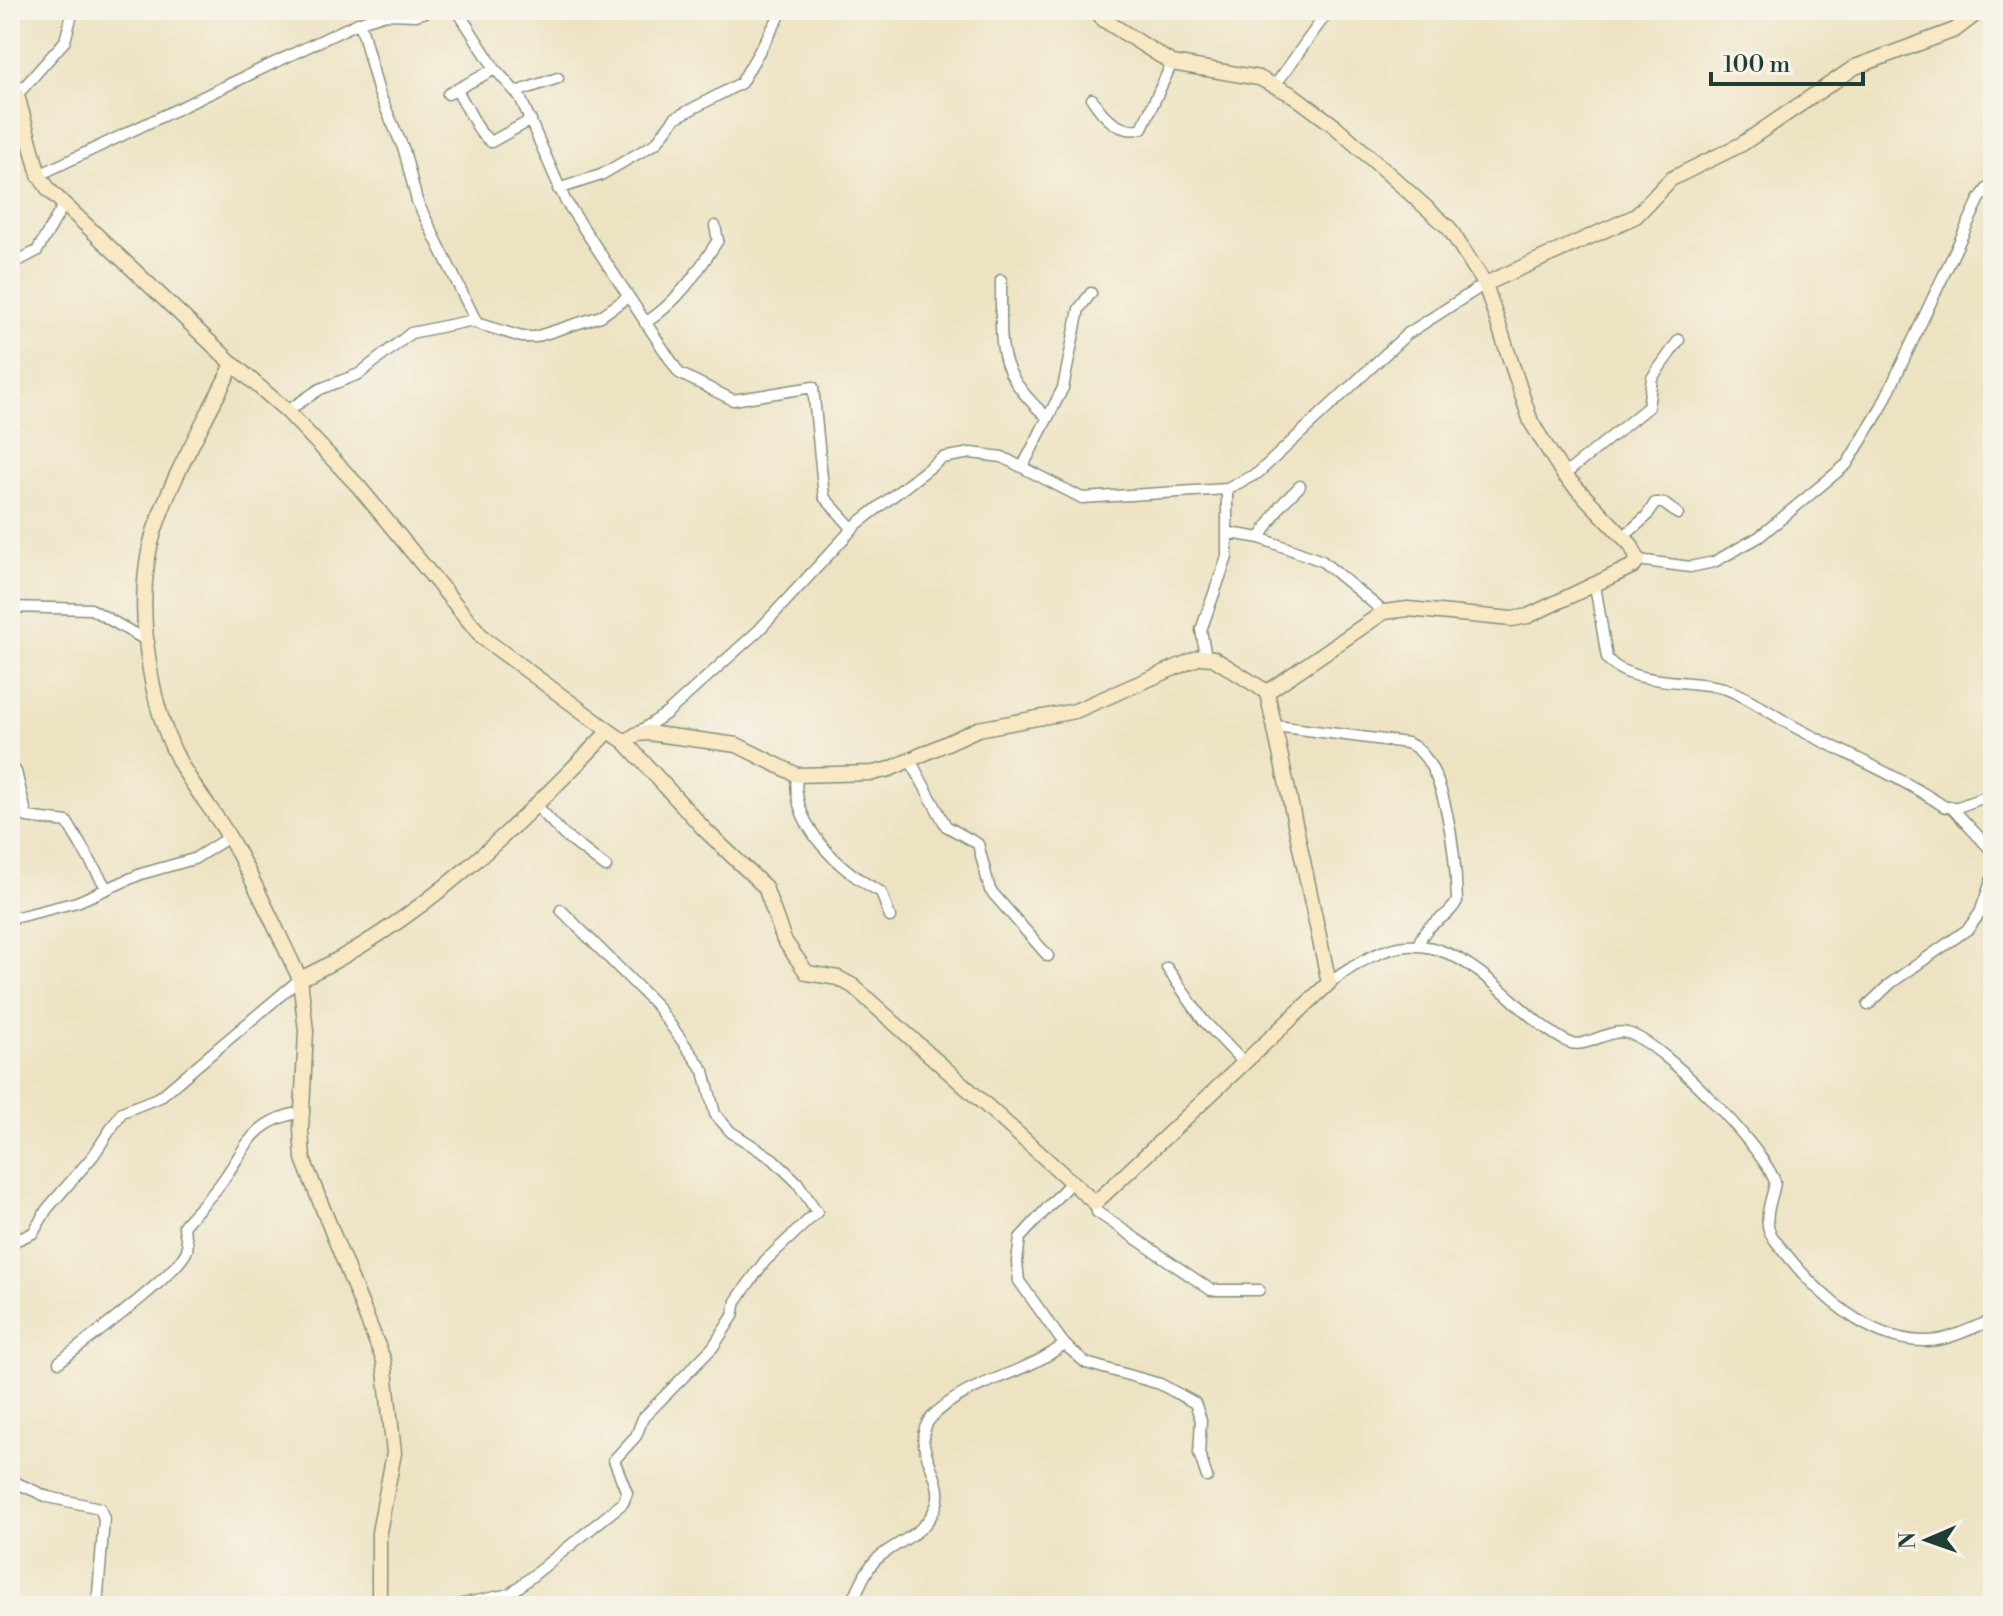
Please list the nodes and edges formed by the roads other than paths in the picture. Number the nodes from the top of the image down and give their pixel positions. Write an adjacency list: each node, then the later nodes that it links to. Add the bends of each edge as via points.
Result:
1 (73, 10): 14 (street, via 65,41)
2 (432, 10): 8 (street)
3 (457, 10): 10 (street)
4 (783, 10): 19 (street, via 741,83 675,118 656,143 601,175)
5 (1095, 10): 9 (street)
6 (1329, 10): 12 (street)
7 (1981, 10): 24 (street, via 1955,30 1855,67 1742,144 1671,179 1636,216)
8 (360, 22): 17 (street); 27 (street, via 417,201)
9 (1172, 63): 12 (street); 15 (street, via 1142,128 1109,121)
10 (495, 69): 13 (street); 16 (street, via 453,92 481,133 491,142)
11 (558, 78): 13 (street)
12 (1276, 84): 24 (street, via 1336,127 1449,228)
13 (516, 92): 16 (street)
14 (14, 94): 17 (street)
15 (1092, 99)
16 (531, 120): 19 (street)
17 (39, 175): 20 (street)
18 (1993, 181): 42 (street, via 1980,198 1880,410 1847,464 1759,537 1714,562 1690,567)
19 (558, 189): 26 (street)
20 (63, 206): 22 (street, via 37,251); 30 (street)
21 (715, 226): 28 (street, via 718,240 691,283)
22 (10, 265)
23 (1001, 280): 32 (street, via 1006,368)
24 (1485, 284): 34 (street, via 1531,422); 36 (street, via 1407,334 1258,473)
25 (1091, 293): 32 (street, via 1079,309 1066,380)
26 (628, 297): 27 (street, via 601,316 535,337); 28 (street)
27 (476, 321): 31 (street, via 406,335 359,374 320,389)
28 (645, 323): 38 (street, via 679,373 728,399 813,387 824,497)
29 (1679, 340): 34 (street, via 1652,378 1648,407)
30 (233, 364): 31 (street); 46 (street, via 154,531 147,565)
31 (287, 411): 50 (street, via 359,487 483,638)
32 (1048, 418): 33 (street)
33 (1023, 466): 36 (street, via 1082,498); 38 (street, via 983,453 942,458)
34 (1564, 475): 40 (street)
35 (1300, 486): 41 (street)
36 (1227, 489): 39 (street)
37 (1678, 514): 40 (street, via 1655,503)
38 (852, 528): 51 (street, via 759,630 667,713)
39 (1230, 533): 41 (street); 47 (street, via 1225,570 1201,630)
40 (1623, 537): 42 (street)
41 (1260, 538): 45 (street, via 1326,563)
42 (1638, 560): 43 (street)
43 (1595, 585): 45 (street, via 1543,611 1512,619 1408,609); 57 (street, via 1612,664 1657,679 1731,691)
44 (10, 607): 46 (street, via 93,609)
45 (1384, 612): 48 (street)
46 (149, 642): 58 (street, via 155,699 167,736)
47 (1206, 657): 48 (street); 52 (street, via 1075,711 978,729)
48 (1267, 692): 49 (street)
49 (1276, 726): 66 (street, via 1407,743 1422,755 1449,811 1457,901 1425,927); 70 (street)
50 (609, 731): 51 (street); 56 (street)
51 (631, 738): 54 (street, via 737,745); 74 (street, via 705,830 765,887 784,940 807,973 853,986)
52 (910, 760): 54 (street, via 873,773); 67 (street, via 946,826 981,849 990,890)
53 (10, 764): 62 (street, via 27,817 67,822)
54 (797, 775): 64 (street, via 796,791 815,839 862,884 881,892)
55 (1993, 794): 57 (street)
56 (537, 806): 60 (street); 69 (street, via 476,862 353,954)
57 (1952, 808): 59 (street)
58 (229, 837): 62 (street, via 199,857); 69 (street)
59 (1993, 852)
60 (606, 867)
61 (1993, 876): 71 (street, via 1980,913 1968,929)
62 (107, 889): 65 (street)
63 (561, 910): 85 (street, via 656,1005 704,1071 715,1114 731,1132 784,1169 817,1212 765,1261 736,1301 733,1316 713,1347 643,1418 636,1436 614,1460 627,1493 623,1503 510,1594)
64 (890, 917)
65 (10, 919)
66 (1419, 943): 70 (street, via 1366,956); 78 (street, via 1468,965 1569,1043 1617,1032 1635,1035 1701,1087 1758,1150 1774,1177 1768,1218 1773,1237 1814,1287 1857,1319 1921,1341 1947,1338)
67 (1048, 956)
68 (1167, 968): 72 (street, via 1203,1020)
69 (300, 979): 73 (street, via 306,1031); 76 (street, via 160,1097 122,1112 33,1233)
70 (1329, 983): 72 (street)
71 (1868, 1005)
72 (1244, 1063): 75 (street)
73 (304, 1112): 80 (street, via 284,1116 248,1138 221,1184 184,1225 185,1254 142,1297); 84 (street, via 301,1144 308,1176 377,1339 388,1384 394,1453 379,1532)
74 (1071, 1182): 75 (street); 79 (street, via 1025,1230 1017,1262 1024,1289)
75 (1095, 1203): 77 (street, via 1097,1212 1211,1290)
76 (10, 1243)
77 (1259, 1290)
78 (1993, 1320)
79 (1064, 1344): 81 (street, via 1091,1366 1160,1384 1195,1403 1201,1420 1199,1453); 86 (street, via 1043,1361 956,1398 932,1418 924,1439 938,1490 936,1507 918,1533 875,1561)
80 (59, 1362)
81 (1207, 1477)
82 (10, 1480): 83 (street, via 48,1497 100,1508 104,1519)
83 (97, 1606)
84 (379, 1606)
85 (452, 1606)
86 (850, 1606)

